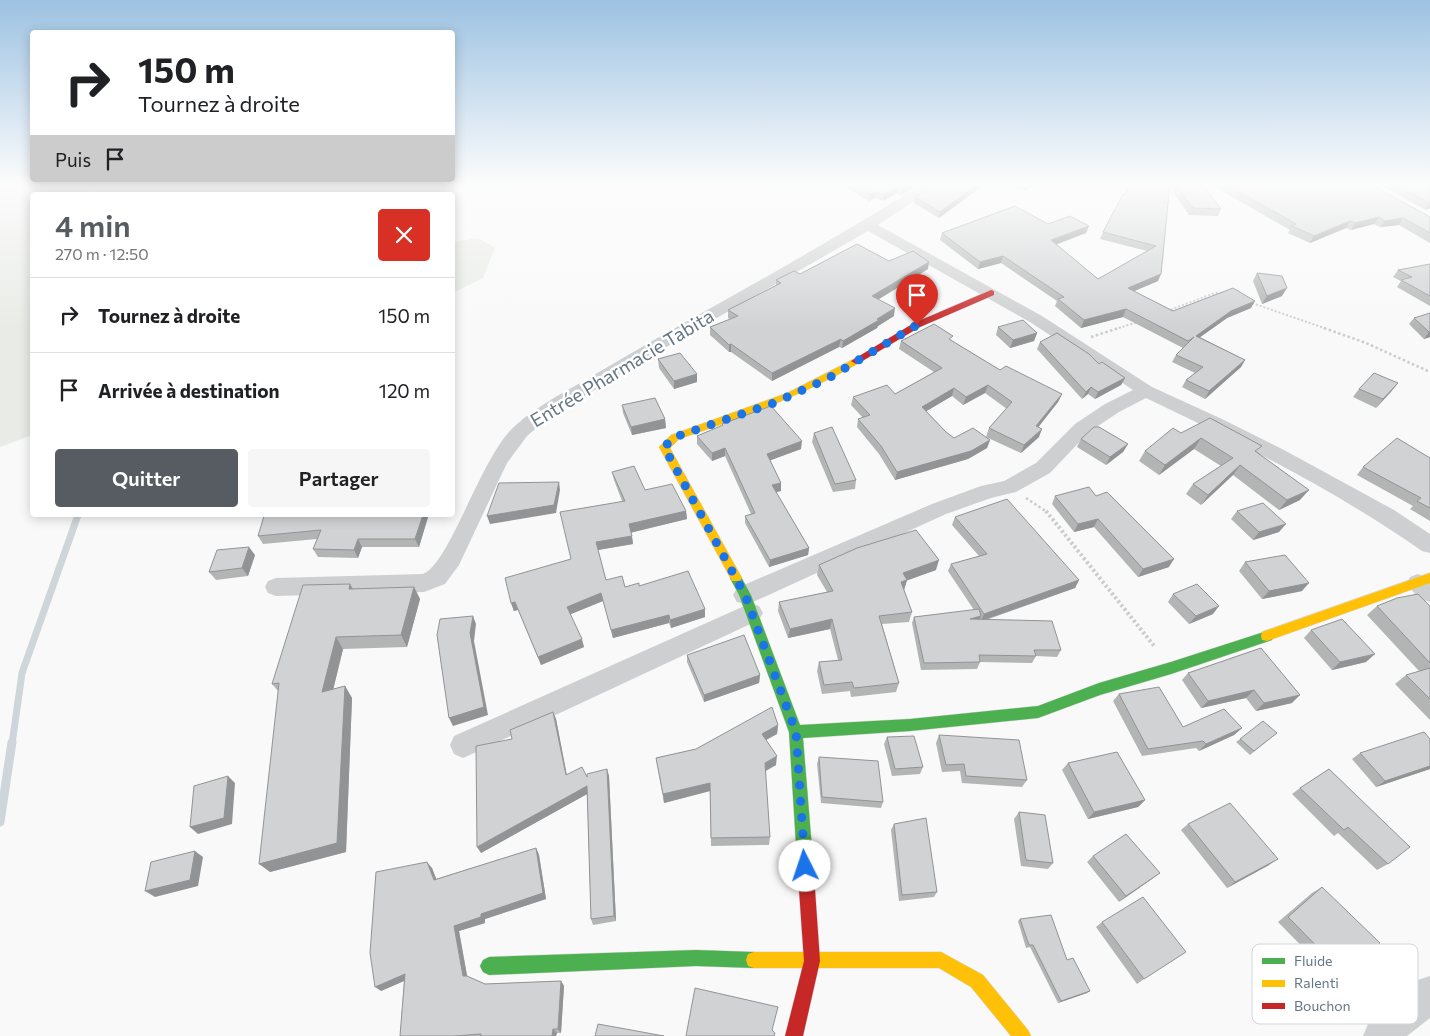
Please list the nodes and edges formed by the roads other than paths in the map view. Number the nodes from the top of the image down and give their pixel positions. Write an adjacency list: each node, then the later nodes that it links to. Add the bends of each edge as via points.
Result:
1 (856, 232): 7 (street, Entrée Pharmacie Tabita, via 650,349 541,414 520,431 498,460 451,560 437,578 424,584)
2 (881, 232): 3 (street)
3 (991, 293): 4 (street); 8 (street, via 917,325 827,379 774,403 668,441 664,447)
4 (1146, 391): 5 (street, via 1277,455 1387,516); 8 (street, via 1082,428 1043,468 1009,487 939,509)
5 (1430, 545)
6 (1426, 585): 9 (street, via 1099,689 1038,712)
7 (276, 587)
8 (748, 604): 9 (street); 10 (street)
9 (796, 732): 11 (street)
10 (463, 744)
11 (812, 961): 12 (street, via 696,958); 16 (street); 17 (street, via 941,960 977,981)
12 (489, 966)
13 (1430, 992): 14 (street)
14 (1418, 1006)
15 (1395, 1024): 18 (street)
16 (794, 1036)
17 (1022, 1036)
18 (1380, 1036)

